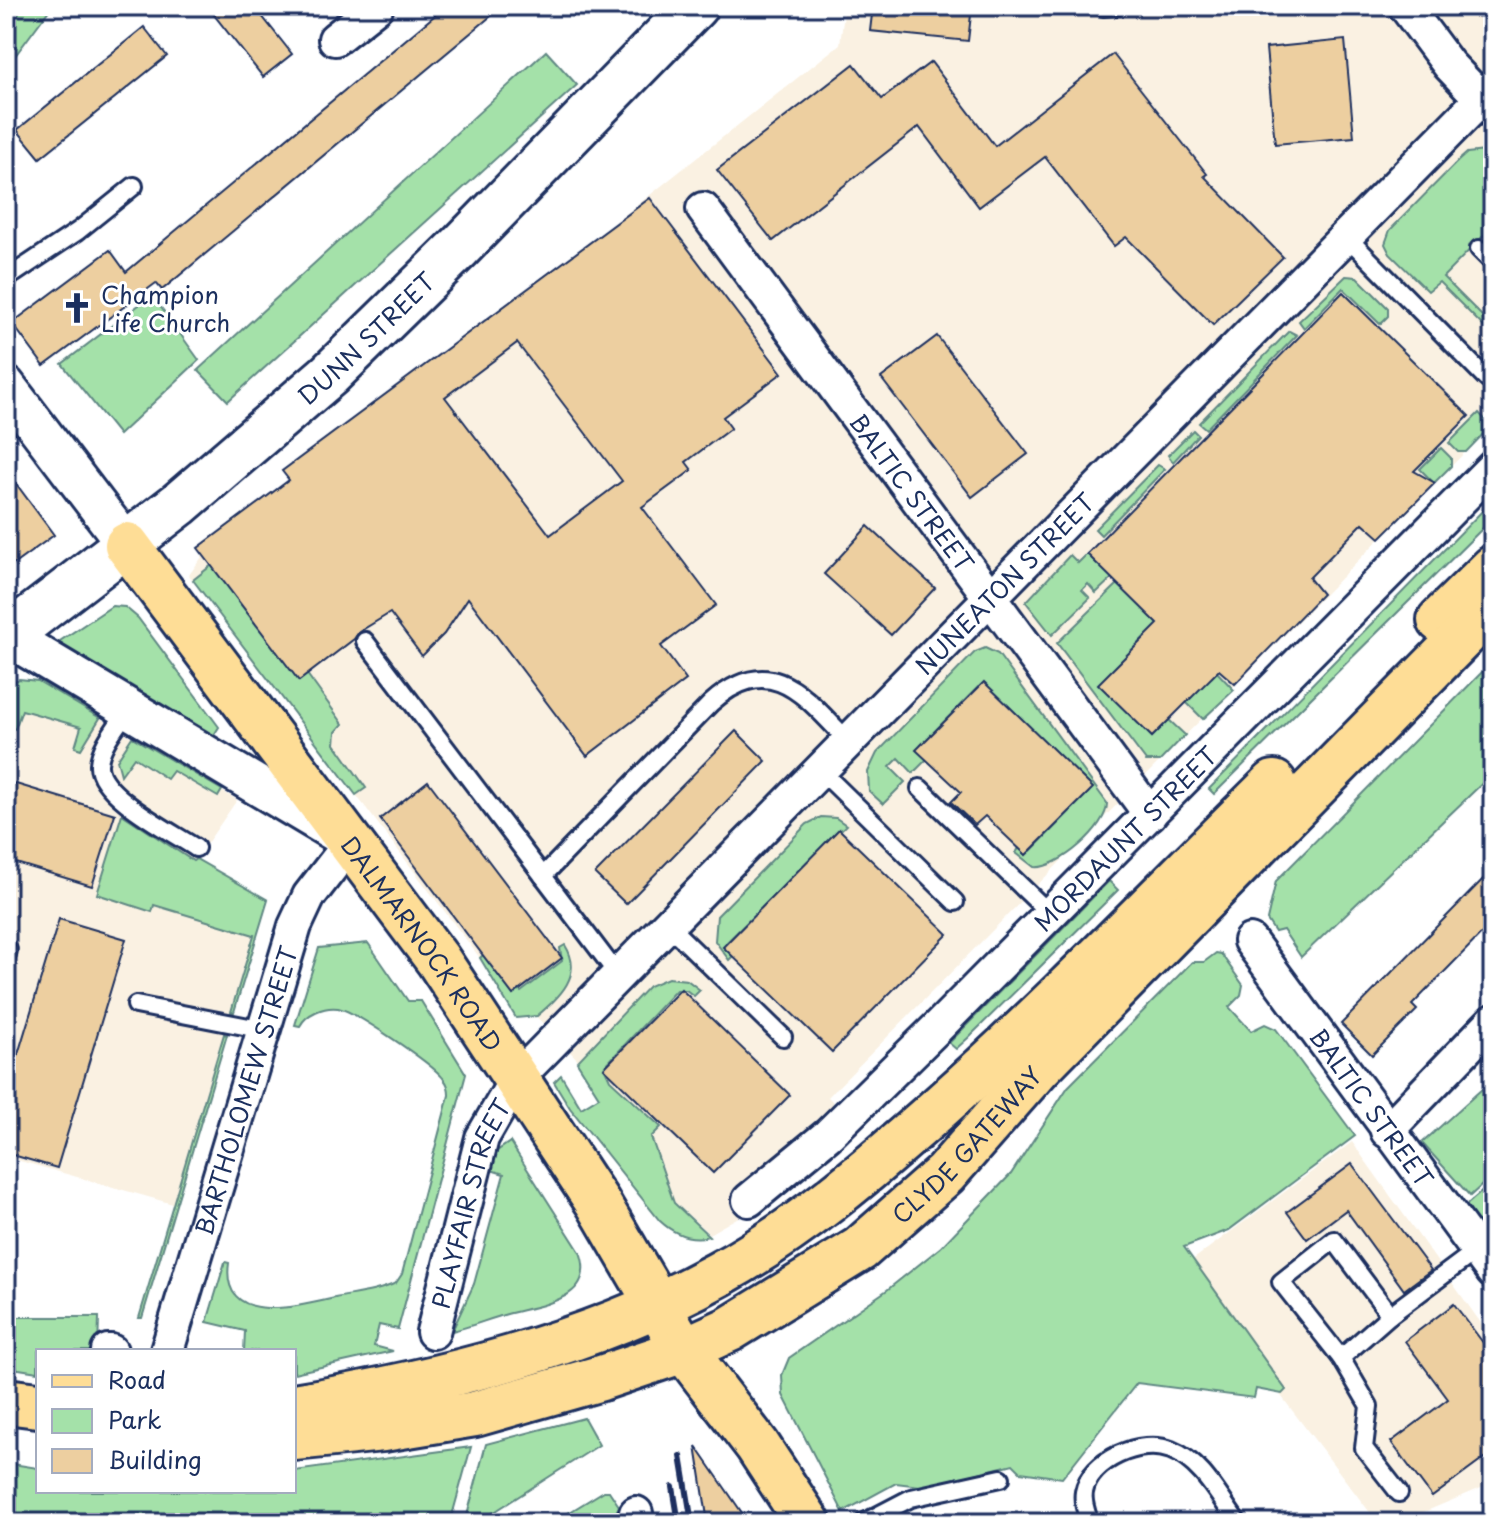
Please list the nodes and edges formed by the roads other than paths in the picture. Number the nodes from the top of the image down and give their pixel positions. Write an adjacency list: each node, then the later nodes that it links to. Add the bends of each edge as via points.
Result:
1 (377, 6): 6 (street)
2 (695, 6): 17 (main road, DUNN STREET, via 368,338)
3 (1116, 6): 5 (lane)
4 (1405, 6): 7 (street, via 1432,45)
5 (1103, 7)
6 (335, 39)
7 (1489, 99): 10 (street, NUNEATON STREET)
8 (134, 186): 13 (lane)
9 (703, 209): 19 (street, BALTIC STREET)
10 (1346, 236): 14 (lane); 19 (street, NUNEATON STREET)
11 (1479, 249): 12 (lane)
12 (1493, 263)
13 (6, 279)
14 (1487, 379)
15 (6, 386): 17 (street, DALMARNOCK ROAD)
16 (1493, 467): 27 (street, MORDAUNT STREET)
17 (127, 545): 21 (main road, DUNN STREET); 28 (main road, DALMARNOCK ROAD)
18 (1493, 568): 44 (main road, CLYDE GATEWAY, via 1028,1029 803,1223 718,1275)
19 (989, 598): 24 (street, NUNEATON STREET); 27 (street, BALTIC STREET)
20 (1493, 606): 48 (main road, CLYDE GATEWAY, via 1220,880 912,1206 798,1290)
21 (6, 637): 23 (street)
22 (365, 641): 30 (lane)
23 (128, 709): 28 (street); 29 (lane, via 101,756 101,778 113,793)
24 (848, 741): 25 (street, NUNEATON STREET); 30 (lane, via 806,698 781,681 766,678 737,684 711,703)
25 (820, 770): 31 (lane); 33 (street, NUNEATON STREET)
26 (920, 788): 32 (lane)
27 (1150, 814): 32 (street, MORDAUNT STREET)
28 (347, 840): 38 (street, BARTHOLOMEW STREET, via 299,914); 40 (main road, DALMARNOCK ROAD, via 438,960)
29 (196, 848)
30 (543, 876): 35 (lane)
31 (955, 902)
32 (1050, 914): 42 (street, MORDAUNT STREET, via 828,1135)
33 (668, 925): 35 (street, NUNEATON STREET); 39 (lane)
34 (1250, 941): 41 (street, BALTIC STREET)
35 (618, 975): 40 (street, NUNEATON STREET)
36 (136, 1005): 38 (lane)
37 (1493, 1021): 41 (street)
38 (264, 1030): 47 (street, BARTHOLOMEW STREET)
39 (783, 1037)
40 (516, 1079): 44 (main road, DALMARNOCK ROAD); 46 (street, PLAYFAIR STREET, via 482,1138)
41 (1387, 1131): 43 (street, BALTIC STREET)
42 (749, 1200)
43 (1485, 1261): 45 (lane)
44 (659, 1303): 48 (main road, DALMARNOCK ROAD); 52 (main road, CLYDE GATEWAY, via 487,1364)
45 (1390, 1315): 49 (lane); 49 (lane, via 1334,1240 1281,1282)
46 (433, 1332)
47 (168, 1349)
48 (684, 1350): 55 (main road, CLYDE GATEWAY, via 475,1414); 58 (main road, DALMARNOCK ROAD)
49 (1341, 1358): 57 (lane, via 1369,1406 1364,1448)
50 (6, 1401): 51 (main road)
51 (36, 1405)
52 (296, 1406)
53 (6, 1432): 54 (main road)
54 (36, 1435)
55 (296, 1438)
56 (1001, 1478): 59 (lane, via 911,1498)
57 (1399, 1493)
58 (808, 1523)
59 (863, 1523)
60 (1090, 1523): 61 (lane, via 1083,1500 1091,1476 1104,1461 1145,1448 1169,1449 1196,1465)
61 (1238, 1523)

